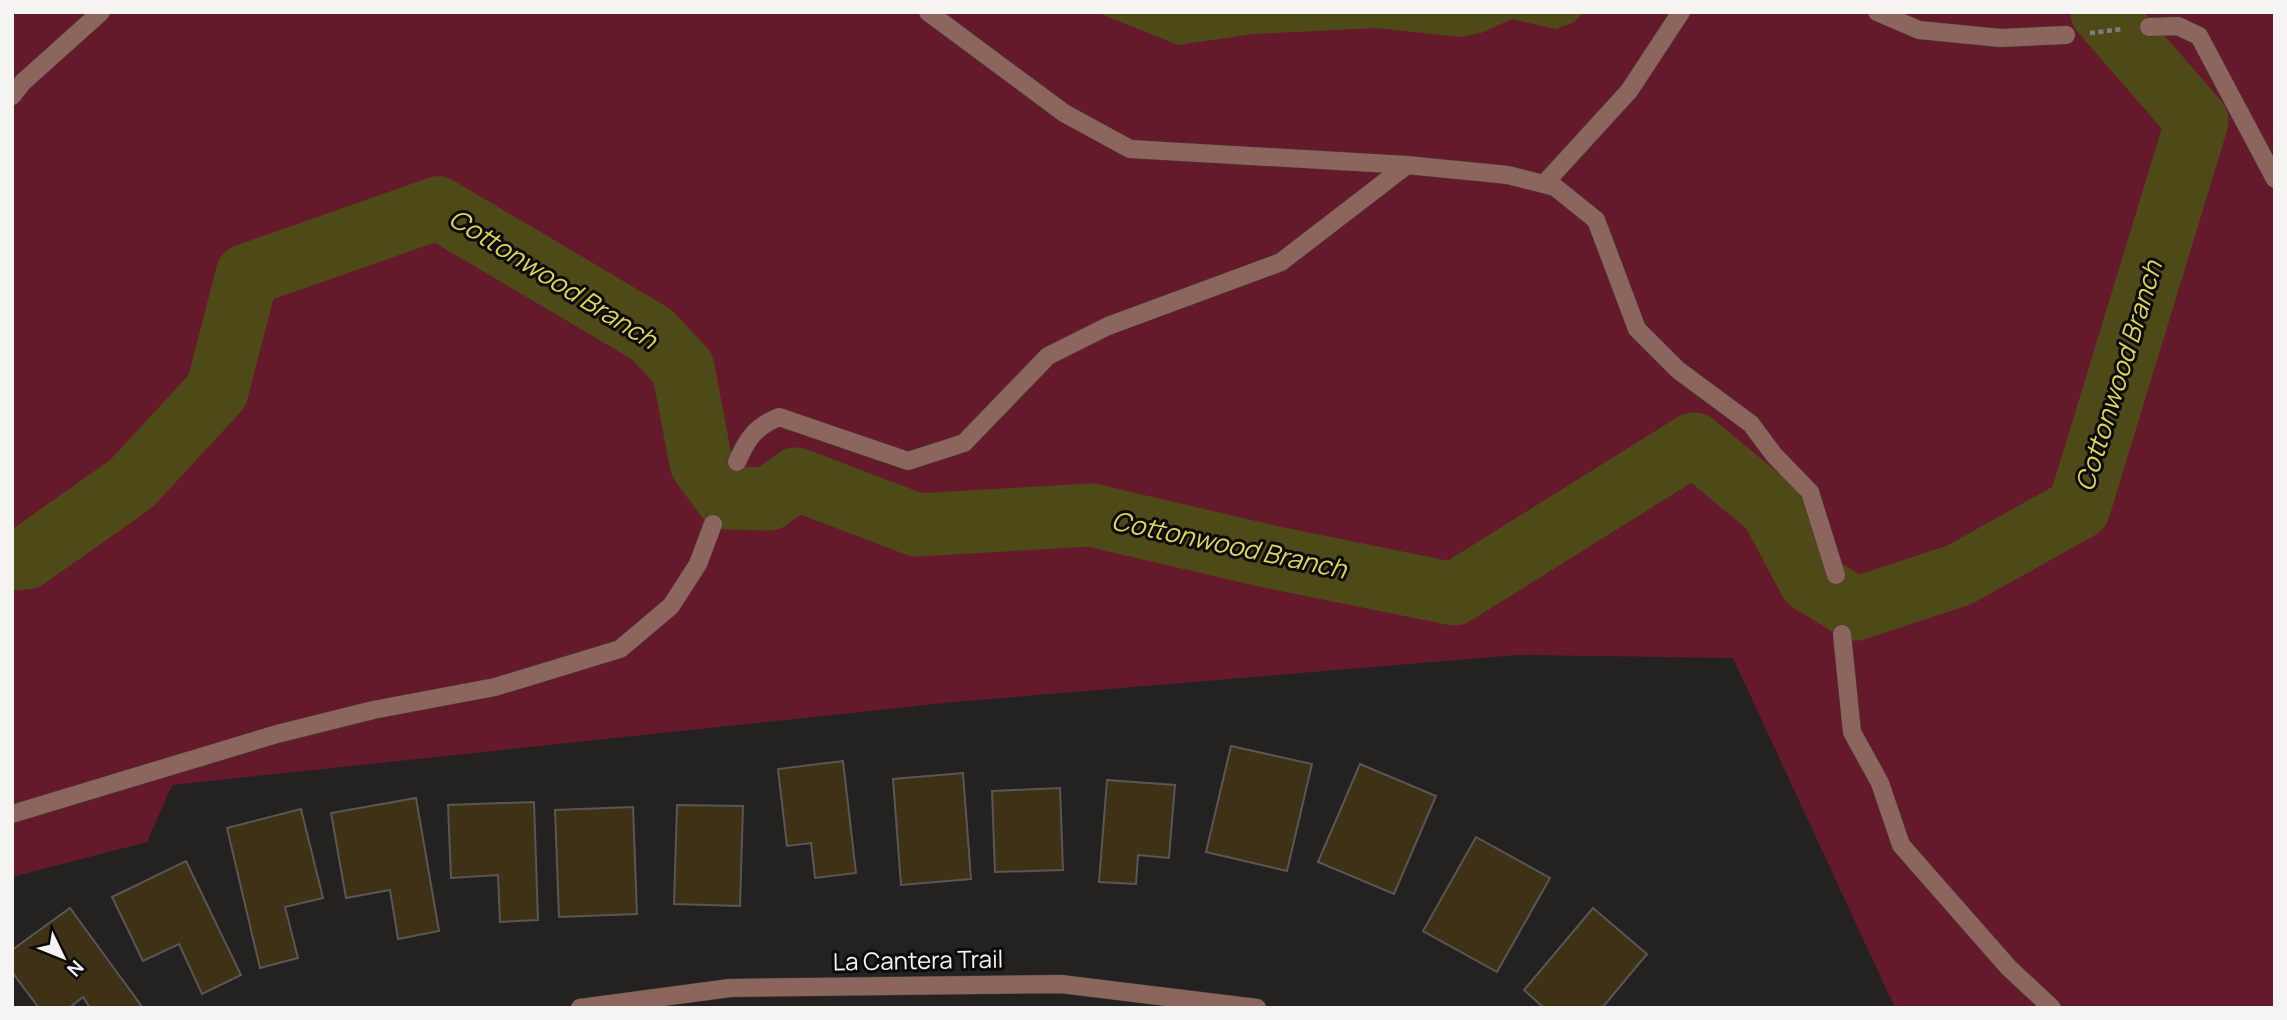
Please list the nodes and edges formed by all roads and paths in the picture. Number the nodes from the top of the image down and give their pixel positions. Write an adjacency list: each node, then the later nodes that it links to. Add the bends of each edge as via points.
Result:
1 (101, 12): 7 (street)
2 (929, 12): 8 (street, via 1063,113 1130,149)
3 (1681, 12): 10 (street, via 1629,91)
4 (1877, 12): 6 (street, via 1919,30 2001,38)
5 (2149, 27): 6 (path); 9 (street, via 2178,26 2199,36)
6 (2066, 35)
7 (12, 96)
8 (1407, 165): 10 (street, via 1508,175); 11 (street, via 1281,262 1108,326 1048,356 964,443 908,461 779,417 761,425 747,439)
9 (2275, 179)
10 (1544, 184): 13 (street, via 1555,187 1596,220 1637,329 1678,370 1751,425 1810,492)
11 (737, 462)
12 (713, 524): 15 (street, via 698,564 671,606 620,649 495,687 277,734)
13 (1836, 575)
14 (1842, 634): 18 (street, via 1852,732 1880,783 1901,845 2009,968)
15 (12, 814)
16 (580, 1008): 17 (street, La Cantera Trail, via 730,988 1061,984)
17 (1257, 1008)
18 (2052, 1008)

